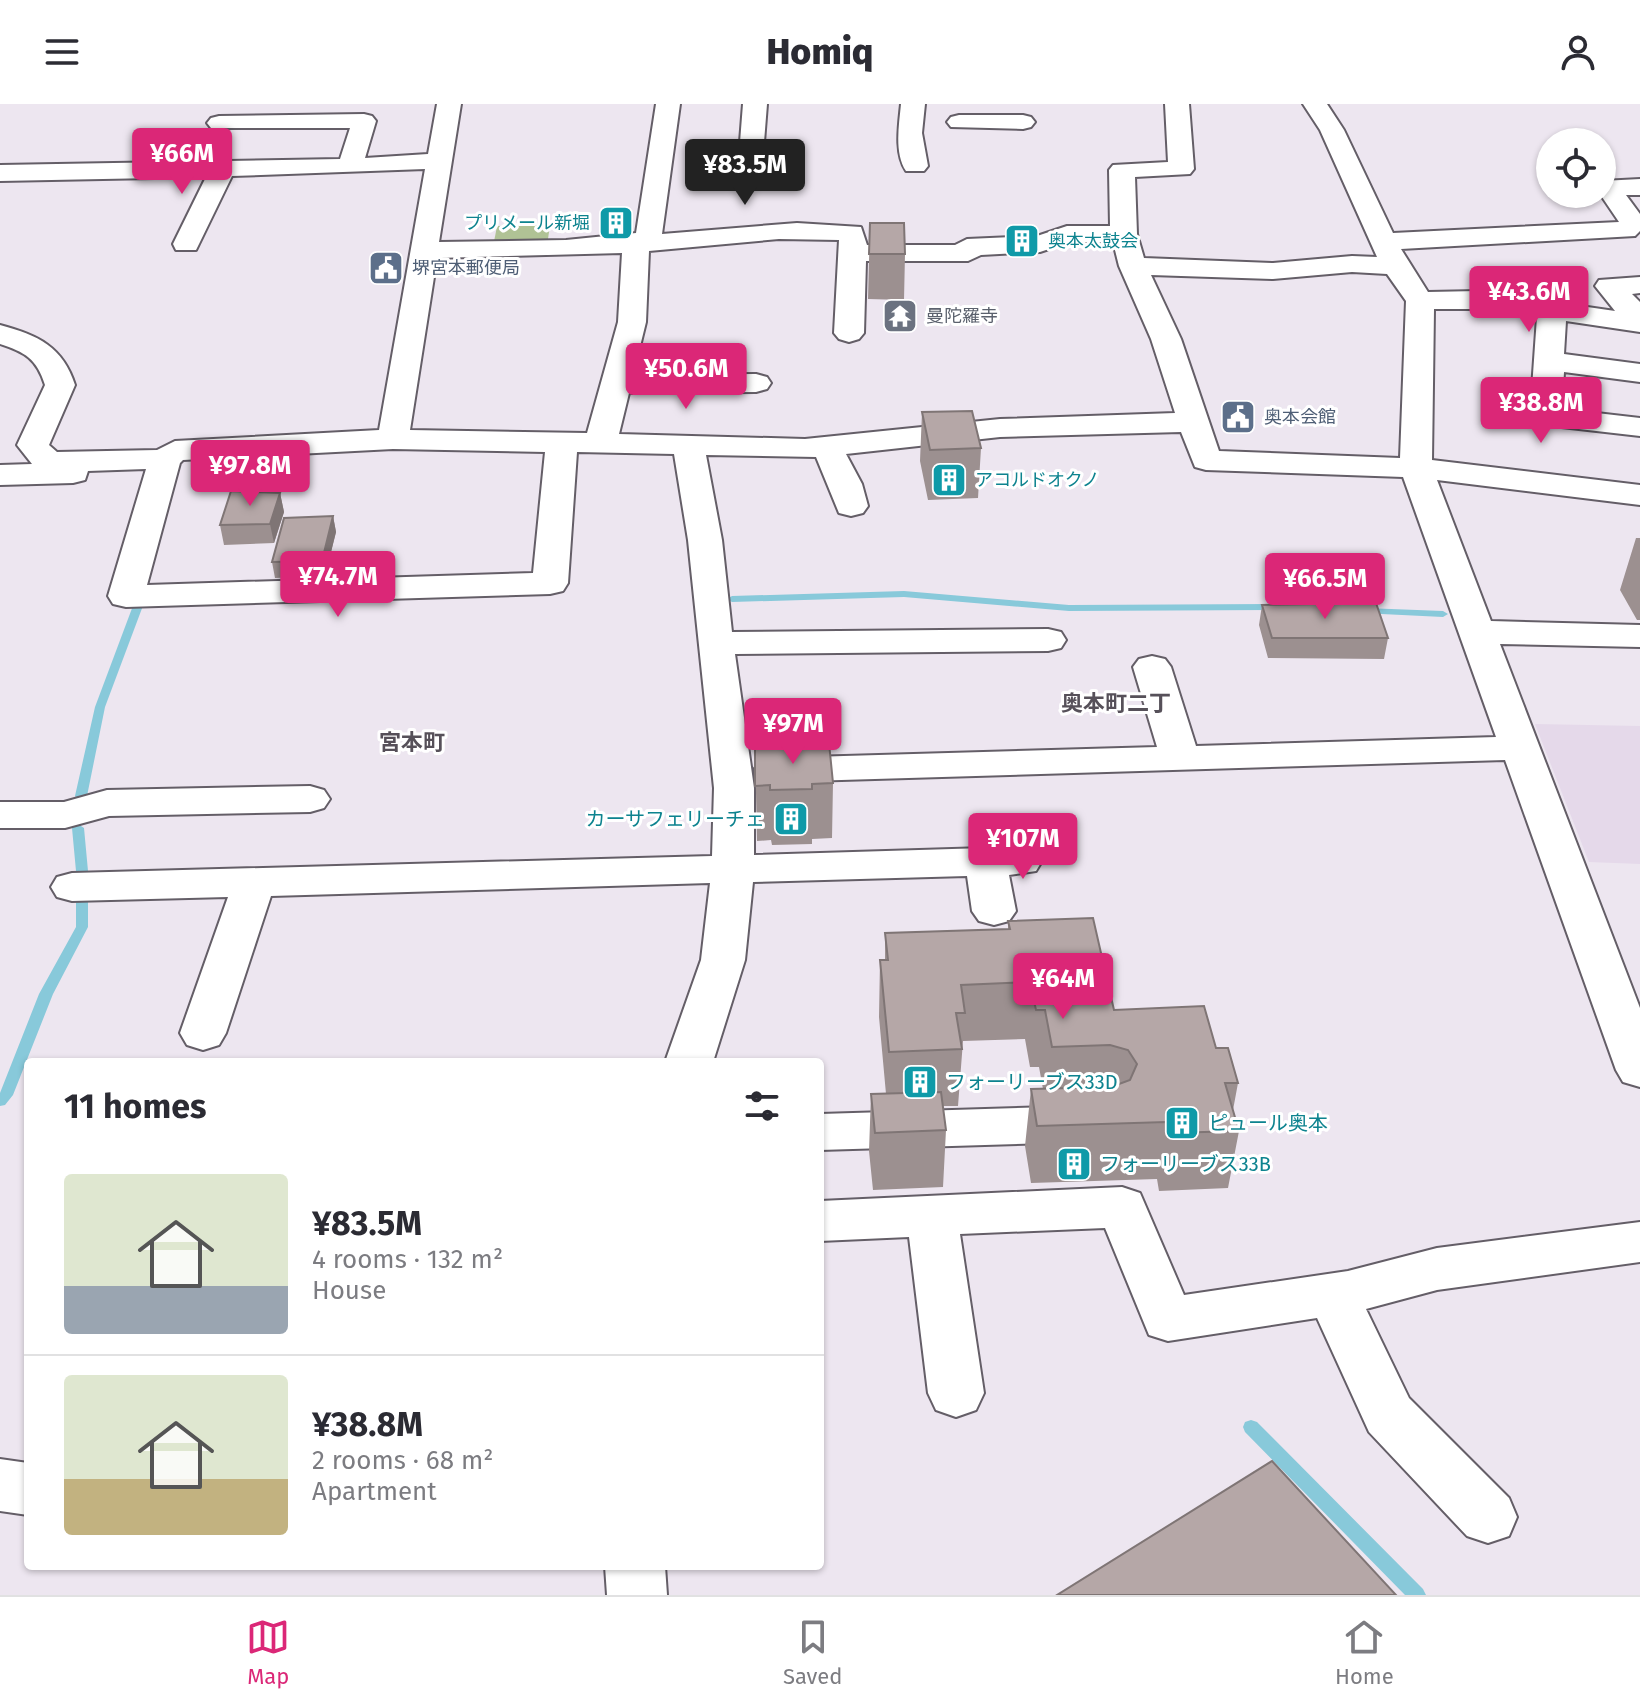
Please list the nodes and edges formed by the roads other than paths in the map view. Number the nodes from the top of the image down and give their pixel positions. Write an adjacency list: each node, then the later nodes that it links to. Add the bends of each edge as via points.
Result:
1 (449, 104): 12 (street)
2 (668, 104): 19 (street)
3 (755, 104): 11 (street)
4 (913, 104): 13 (street)
5 (1177, 104): 18 (street, via 1181,169 1122,170)
6 (1315, 104): 23 (street)
7 (987, 113): 8 (street); 9 (street)
8 (959, 122)
9 (1023, 122)
10 (219, 123): 14 (street, via 364,121)
11 (751, 155)
12 (441, 161): 14 (street); 22 (street)
13 (915, 166)
14 (350, 167): 15 (street)
15 (222, 170): 16 (street); 20 (street)
16 (0, 173)
17 (1640, 187): 23 (street, via 1608,187 1633,223 1626,230)
18 (1124, 234): 21 (street, via 1067,234 1040,244 967,247 968,253); 24 (street)
19 (642, 241): 21 (street, via 835,231 852,233); 22 (street, via 545,251); 34 (street, via 632,322)
20 (186, 244)
21 (853, 249): 29 (street)
22 (426, 250): 37 (street)
23 (1390, 254): 24 (street, via 1352,264 1273,271); 26 (street)
24 (1133, 266): 35 (street)
25 (1640, 285): 28 (street, via 1609,286)
26 (1420, 301): 27 (street, via 1478,300); 43 (street)
27 (1552, 312): 28 (street); 31 (street)
28 (1636, 323)
29 (849, 333)
30 (0, 334): 42 (street, via 34,345 54,362 60,385 33,445 39,455 51,462)
31 (1549, 361): 32 (street); 36 (street, via 1546,417)
32 (1640, 373)
33 (756, 383): 34 (street)
34 (616, 384): 39 (street)
35 (1195, 422): 41 (street, via 985,429); 43 (street, via 1206,460)
36 (1640, 427)
37 (393, 439): 38 (street); 42 (street, via 175,451)
38 (562, 441): 39 (street); 42 (street, via 550,583 126,596)
39 (601, 441): 40 (street)
40 (688, 445): 41 (street); 50 (street, via 705,540)
41 (827, 448): 46 (street)
42 (164, 464): 44 (street)
43 (1416, 468): 45 (street); 47 (street)
44 (0, 475)
45 (1636, 501)
46 (851, 506)
47 (1476, 632): 48 (street); 52 (street)
48 (1640, 636)
49 (1048, 640): 50 (street)
50 (715, 643): 54 (street)
51 (1152, 667): 53 (street)
52 (1522, 748): 53 (street); 63 (street)
53 (1180, 759): 54 (street)
54 (733, 771): 57 (street)
55 (310, 799): 56 (street, via 107,803 65,815)
56 (0, 815)
57 (733, 870): 58 (street); 60 (street, via 1003,862); 62 (street, via 723,960)
58 (254, 883): 59 (street); 61 (street)
59 (72, 887)
60 (994, 911)
61 (203, 1033)
62 (690, 1058)
63 (1640, 1070)
64 (1102, 1123): 65 (street)
65 (824, 1132)
66 (932, 1218): 67 (street); 69 (street, via 1122,1207 1168,1319); 70 (street)
67 (824, 1221)
68 (1640, 1242): 69 (street, via 1437,1269)
69 (1333, 1295): 73 (street, via 1389,1415)
70 (956, 1393)
71 (0, 1485): 72 (street)
72 (24, 1488)
73 (1488, 1517)
74 (635, 1570): 75 (street)
75 (637, 1595)

